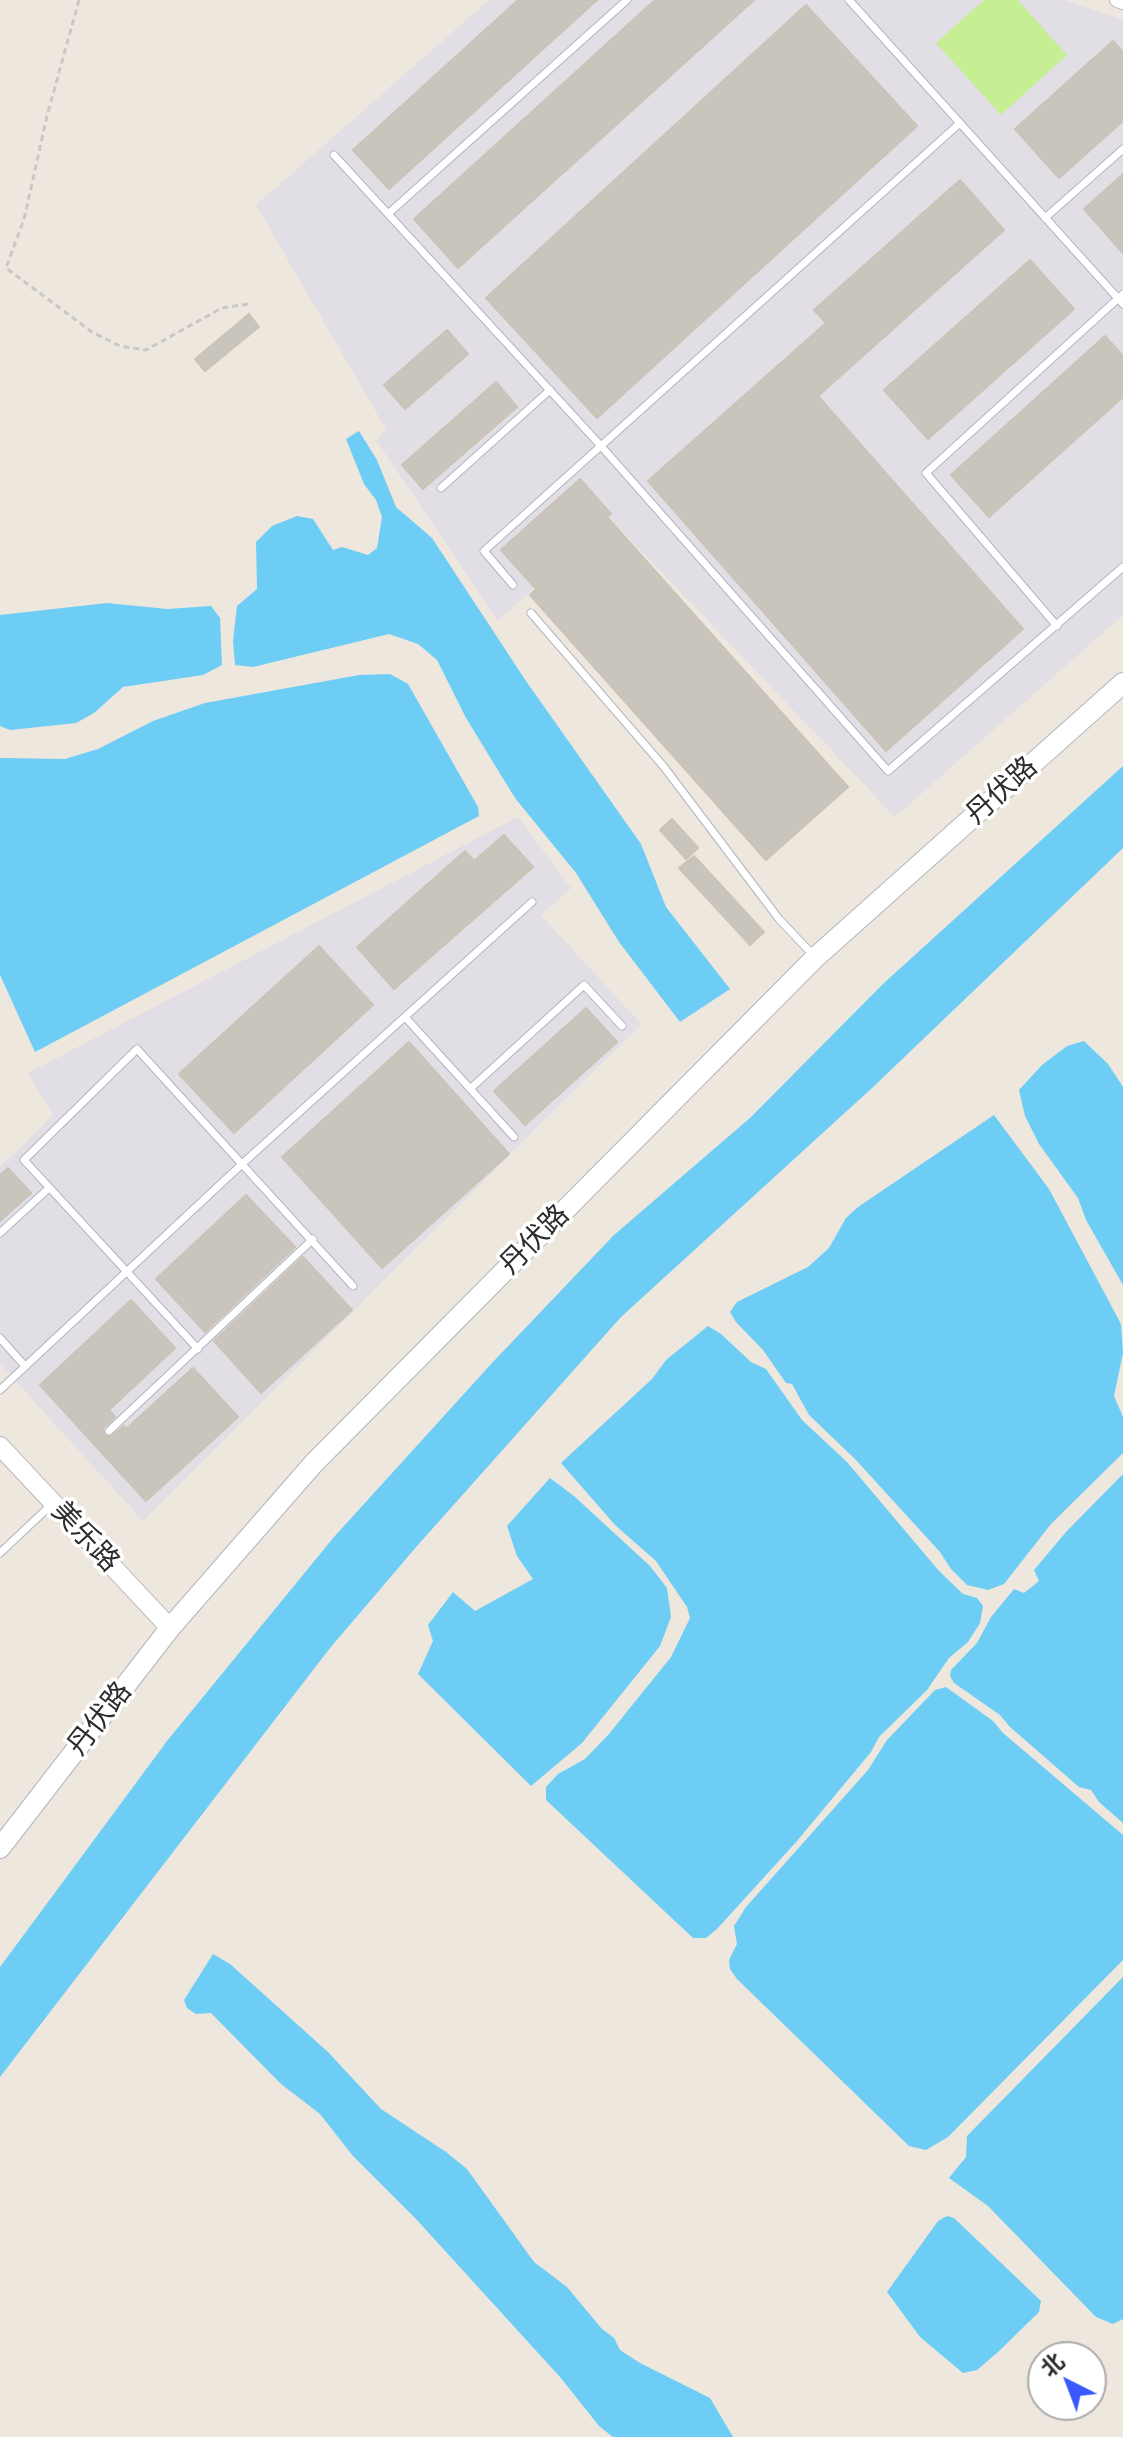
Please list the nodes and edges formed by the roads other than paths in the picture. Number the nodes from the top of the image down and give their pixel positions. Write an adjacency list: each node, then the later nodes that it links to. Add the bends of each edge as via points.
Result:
1 (627, 0): 6 (lane)
2 (849, 0): 3 (lane)
3 (960, 123): 7 (lane); 10 (lane)
4 (1123, 149): 7 (lane)
5 (334, 155): 6 (lane)
6 (389, 213): 9 (lane)
7 (1045, 218): 8 (lane)
8 (1121, 299): 15 (lane, via 926,473)
9 (550, 390): 10 (lane); 11 (lane)
10 (601, 446): 13 (lane, via 484,551); 15 (lane, via 888,771)
11 (441, 488)
12 (1123, 567): 15 (lane)
13 (513, 585)
14 (531, 613): 18 (lane, via 664,767 779,919)
15 (1057, 626)
16 (1123, 683): 18 (main road, 丹伏路)
17 (532, 902): 19 (lane)
18 (816, 957): 37 (main road, 丹伏路, via 314,1463)
19 (405, 1017): 21 (lane); 23 (lane)
20 (622, 1026): 21 (lane, via 584,985)
21 (470, 1089): 22 (lane)
22 (514, 1137)
23 (242, 1164): 24 (lane, via 137,1049 24,1160); 26 (lane); 27 (lane)
24 (49, 1188): 25 (lane); 27 (lane)
25 (0, 1233)
26 (313, 1239): 28 (lane); 30 (lane)
27 (126, 1272): 30 (lane); 31 (lane)
28 (353, 1286)
29 (0, 1338): 31 (lane)
30 (198, 1349): 33 (lane)
31 (25, 1366): 32 (lane)
32 (0, 1390)
33 (109, 1431)
34 (0, 1446): 35 (street, 美乐路)
35 (53, 1503): 36 (lane); 37 (street, 美乐路)
36 (0, 1553)
37 (170, 1628): 38 (main road, 丹伏路)
38 (0, 1848)

